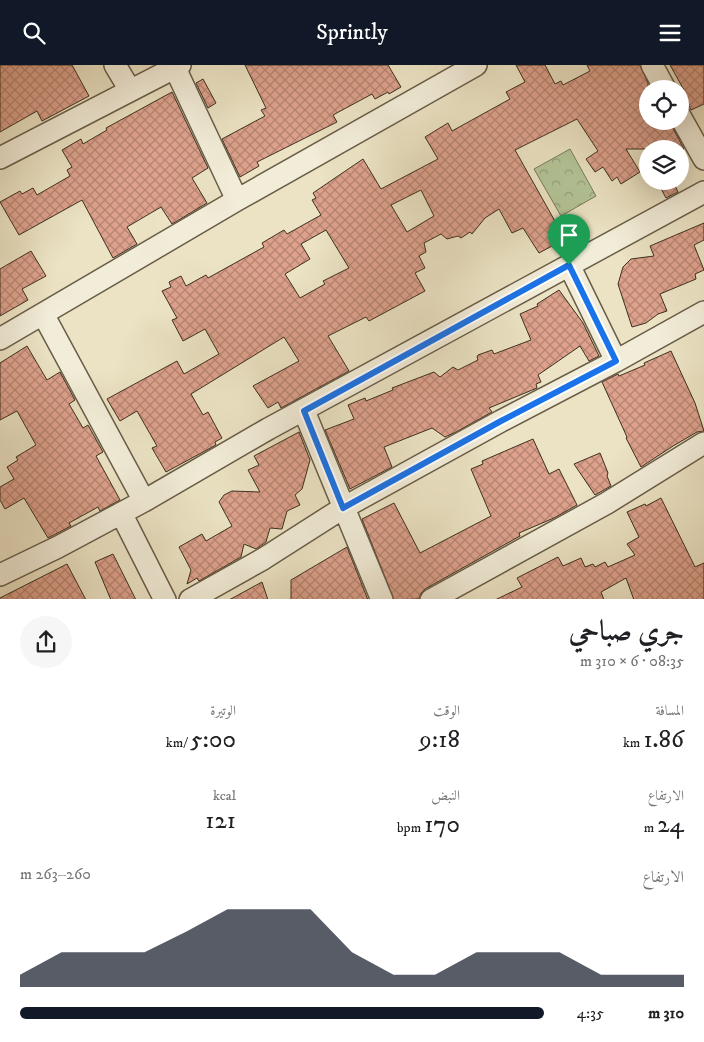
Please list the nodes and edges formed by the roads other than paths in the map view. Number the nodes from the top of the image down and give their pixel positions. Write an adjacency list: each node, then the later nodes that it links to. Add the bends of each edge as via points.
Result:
1 (115, 65): 6 (street)
2 (476, 65): 11 (street)
3 (652, 65): 5 (street)
4 (178, 66): 6 (street); 11 (street)
5 (660, 80)
6 (130, 90): 8 (street)
7 (688, 130): 9 (street)
8 (0, 158)
9 (704, 159)
10 (704, 192): 12 (street)
11 (237, 200): 14 (street)
12 (569, 265): 16 (street); 17 (street)
13 (704, 312): 16 (street)
14 (43, 314): 15 (street); 19 (street)
15 (0, 339)
16 (616, 361): 20 (street)
17 (304, 411): 19 (street); 20 (street)
18 (704, 443): 26 (street, via 607,503)
19 (144, 501): 21 (street)
20 (343, 508): 24 (street, via 263,559); 25 (street)
21 (121, 513): 22 (street); 23 (street)
22 (0, 575)
23 (165, 599)
24 (190, 599)
25 (382, 599)
26 (431, 599)

